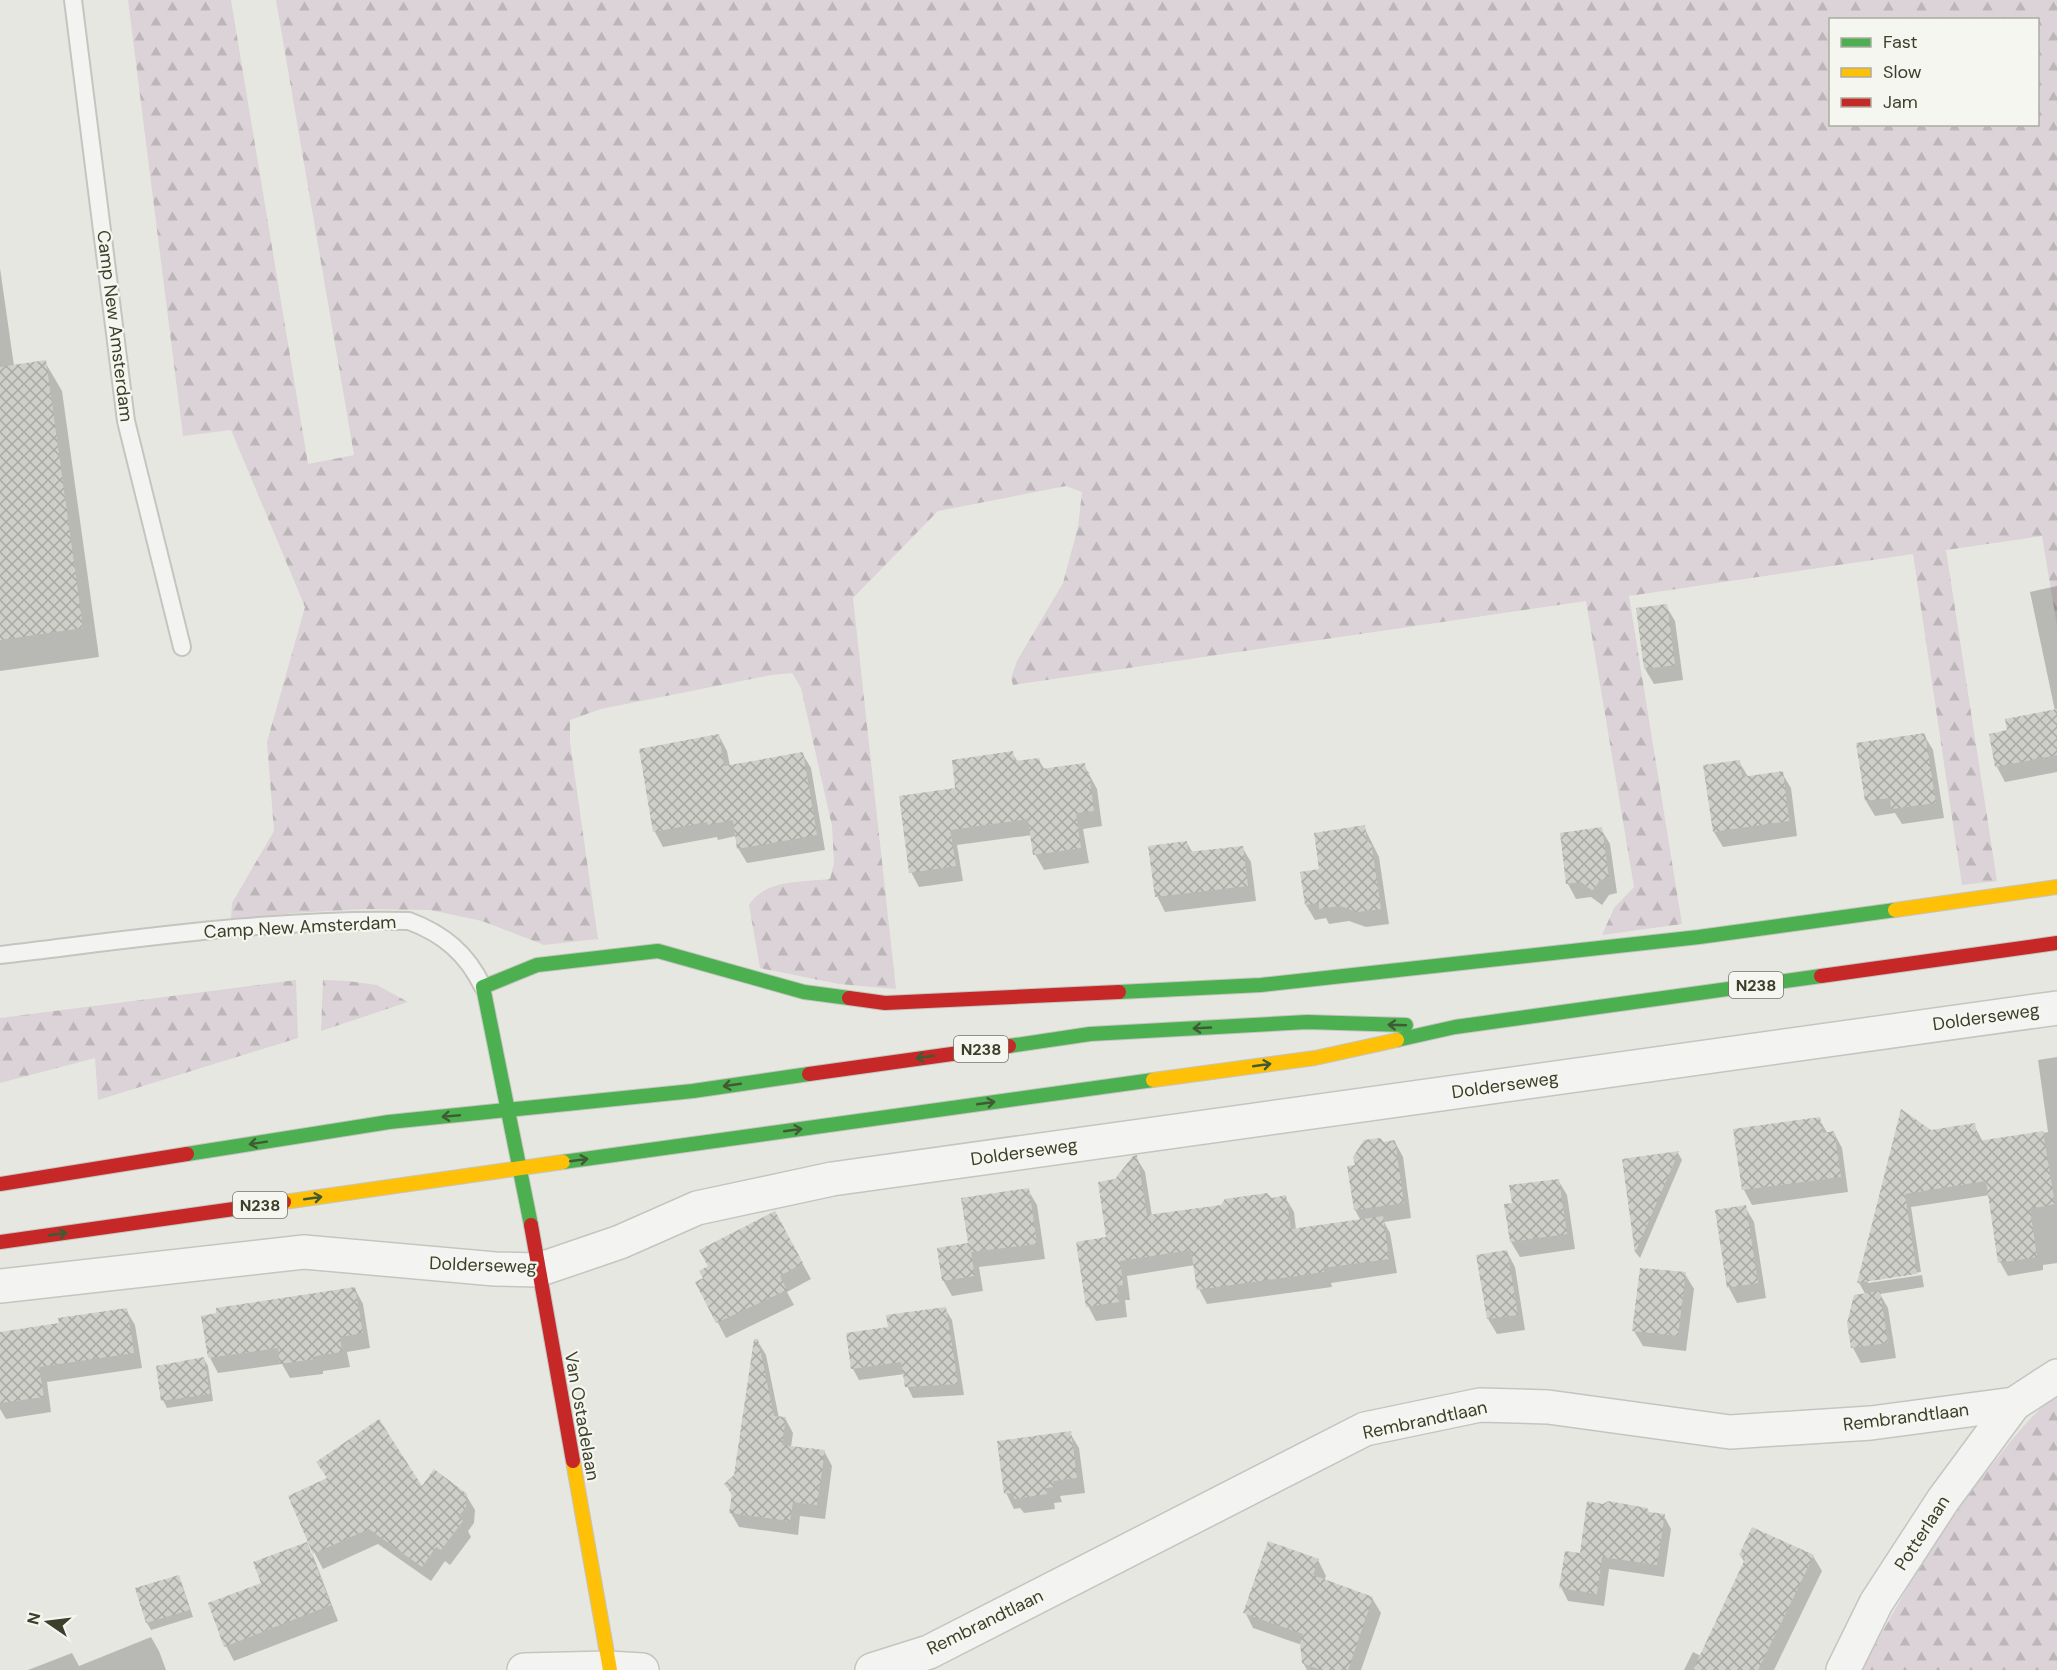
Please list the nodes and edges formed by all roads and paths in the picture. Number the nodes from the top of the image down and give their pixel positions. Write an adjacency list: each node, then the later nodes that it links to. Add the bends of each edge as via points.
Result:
1 (73, 0): 2 (lane, Camp New Amsterdam, via 126,421)
2 (182, 647)
3 (2057, 887): 6 (main road, via 1699,937 1261,985 885,1003 804,992 658,951 537,964)
4 (2057, 943): 8 (main road, N238)
5 (0, 955): 6 (lane, Camp New Amsterdam, via 285,924 409,921 446,938 465,956)
6 (483, 987): 9 (main road, Camp New Amsterdam)
7 (2057, 1008): 13 (street, Dolderseweg, via 832,1179 697,1208 620,1242)
8 (1455, 1027): 9 (main road, N238, one-way to 9, via 1307,1022 1090,1034 693,1091); 10 (main road, N238, one-way to 8, via 1316,1058)
9 (509, 1111): 10 (main road); 11 (main road, N238, one-way to 11, via 389,1122)
10 (521, 1168): 12 (main road, N238, one-way to 10); 13 (main road, Van Ostadelaan)
11 (0, 1184)
12 (0, 1242)
13 (538, 1270): 14 (street, Dolderseweg, via 304,1252); 17 (main road, Van Ostadelaan)
14 (0, 1286)
15 (2057, 1376): 16 (street, Rembrandtlaan)
16 (2013, 1404): 20 (street, Rembrandtlaan, via 1871,1423 1730,1432 1548,1407 1479,1405 1365,1429 929,1652); 21 (street, Potterlaan, via 1943,1500 1876,1603)
17 (609, 1669): 18 (street); 19 (street)
18 (524, 1670)
19 (642, 1670)
20 (872, 1670)
21 (1843, 1670)

